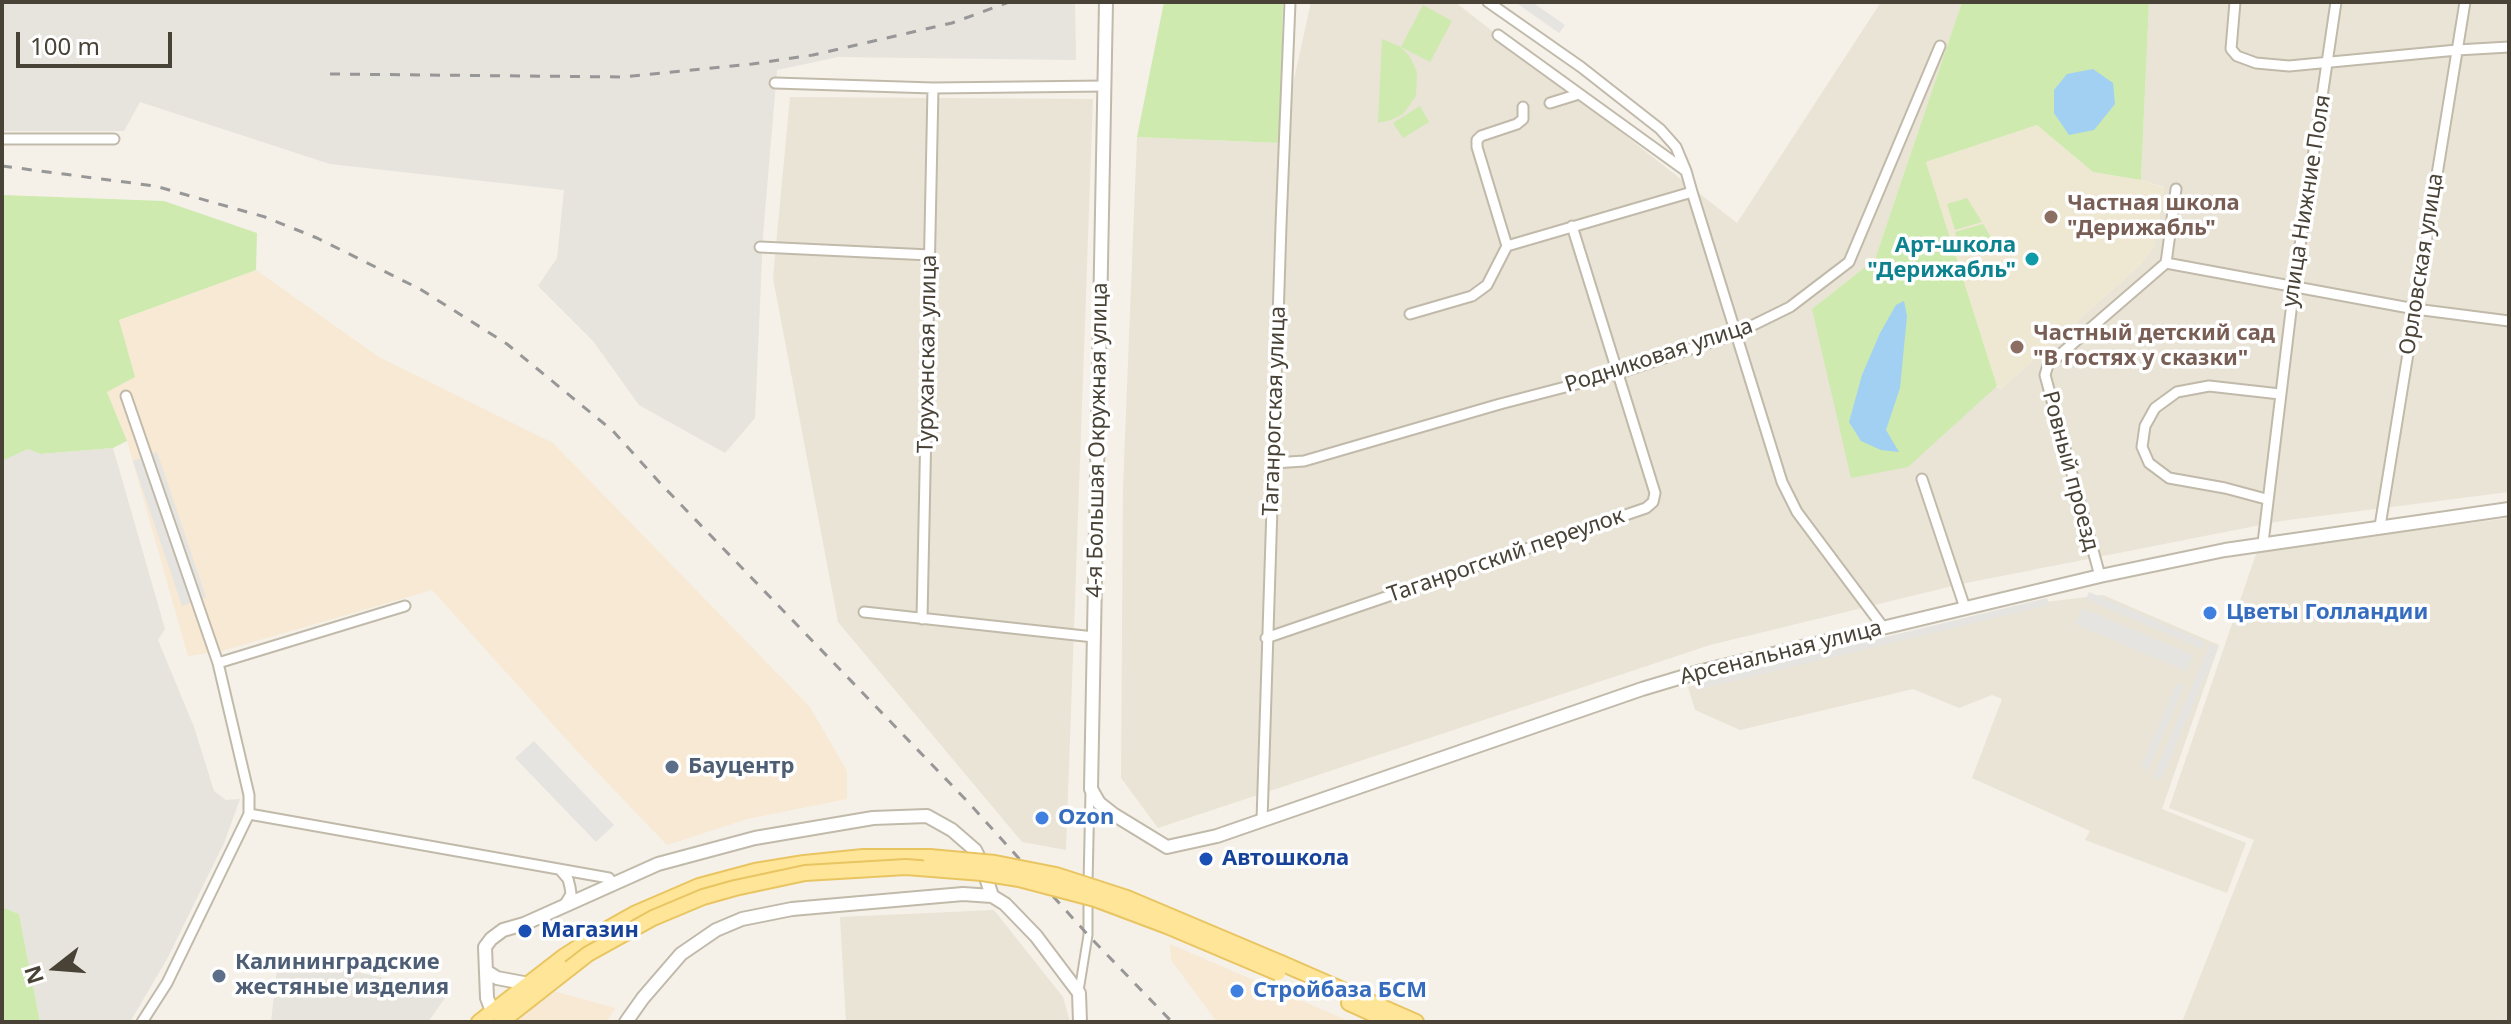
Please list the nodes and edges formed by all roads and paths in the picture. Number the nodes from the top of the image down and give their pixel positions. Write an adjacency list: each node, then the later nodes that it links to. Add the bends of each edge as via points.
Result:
1 (1106, 2): 13 (street, 4-я Большая Окружная улица)
2 (1290, 2): 36 (street, Таганрогская улица)
3 (1488, 2): 20 (street, via 1660,129 1676,147)
4 (2235, 2): 11 (street, via 2231,49 2237,56 2289,66)
5 (2336, 2): 11 (street, улица Нижние Поля)
6 (2465, 2): 10 (street, Орловская улица)
7 (1498, 35): 15 (street)
8 (1940, 46): 32 (street, Родниковая улица, via 1849,262 1790,307)
9 (2509, 47): 10 (street)
10 (2457, 50): 11 (street); 29 (street, Орловская улица)
11 (2328, 63): 28 (street, улица Нижние Поля)
12 (775, 83): 14 (street)
13 (1105, 86): 14 (street); 48 (street, 4-я Большая Окружная улица)
14 (933, 88): 26 (street, Туруханская улица)
15 (1579, 94): 16 (street); 20 (street)
16 (1550, 103)
17 (1523, 107): 24 (street, via 1517,124 1477,140)
18 (2, 139): 19 (street)
19 (114, 139)
20 (1686, 171): 22 (street)
21 (2176, 189): 27 (street)
22 (1692, 192): 23 (street); 32 (street)
23 (1572, 226): 24 (street); 33 (street, Таганрогский переулок)
24 (1507, 246): 30 (street, via 1487,285 1472,296)
25 (760, 247): 26 (street)
26 (930, 255): 46 (street, Туруханская улица)
27 (2166, 263): 28 (street); 42 (street, Ровный проезд, via 2048,365 2045,375)
28 (2294, 286): 29 (street); 34 (street, улица Нижние Поля)
29 (2415, 309): 31 (street); 40 (street, Орловская улица)
30 (1410, 314)
31 (2509, 321)
32 (1735, 334): 33 (street, Родниковая улица); 47 (street, via 1782,482 1797,512)
33 (1619, 373): 36 (street, Родниковая улица, via 1304,461); 49 (street, Таганрогский переулок, via 1655,493 1653,502)
34 (2280, 394): 38 (street, улица Нижние Поля); 38 (street, via 2209,386 2177,392 2155,408 2142,447 2149,463 2169,478)
35 (126, 396): 50 (street)
36 (1274, 463): 49 (street, Таганрогская улица)
37 (1922, 479): 44 (street)
38 (2266, 499): 41 (street, улица Нижние Поля)
39 (2509, 509): 40 (street, Арсенальная улица)
40 (2380, 526): 41 (street, Арсенальная улица)
41 (2263, 543): 42 (street, Арсенальная улица)
42 (2100, 576): 44 (street, Арсенальная улица)
43 (405, 606): 50 (street)
44 (1965, 608): 47 (street, Арсенальная улица)
45 (864, 612): 46 (street)
46 (922, 619): 48 (street)
47 (1883, 627): 53 (street, Арсенальная улица, via 1642,689)
48 (1094, 637): 51 (street, 4-я Большая Окружная улица)
49 (1266, 638): 53 (street, Таганрогская улица)
50 (218, 663): 52 (street, via 246,777)
51 (1091, 789): 53 (street, Арсенальная улица, via 1113,814 1167,847); 62 (street, 4-я Большая Окружная улица, via 1088,935)
52 (249, 814): 54 (street); 64 (street, via 167,983)
53 (1262, 820)
54 (561, 871): 55 (street, via 609,878); 57 (street, via 571,894)
55 (613, 884): 56 (street, via 681,856 755,838 846,821 917,815 962,839); 57 (street)
56 (986, 895): 62 (street, via 1005,904 1036,936); 66 (street, via 792,909 742,919 681,954)
57 (563, 907): 60 (street, via 491,939 485,947)
58 (566, 962): 59 (main road, bridge, via 602,932 699,886 804,863 930,857 1056,875 1155,909); 61 (main road); 63 (main road)
59 (1280, 968): 68 (main road); 69 (main road)
60 (486, 971): 61 (street); 63 (street, via 487,998)
61 (529, 984): 63 (main road)
62 (1079, 993): 67 (street)
63 (496, 1017): 65 (main road)
64 (142, 1022)
65 (479, 1022)
66 (626, 1022)
67 (1080, 1022)
68 (1391, 1022)
69 (1416, 1022)

